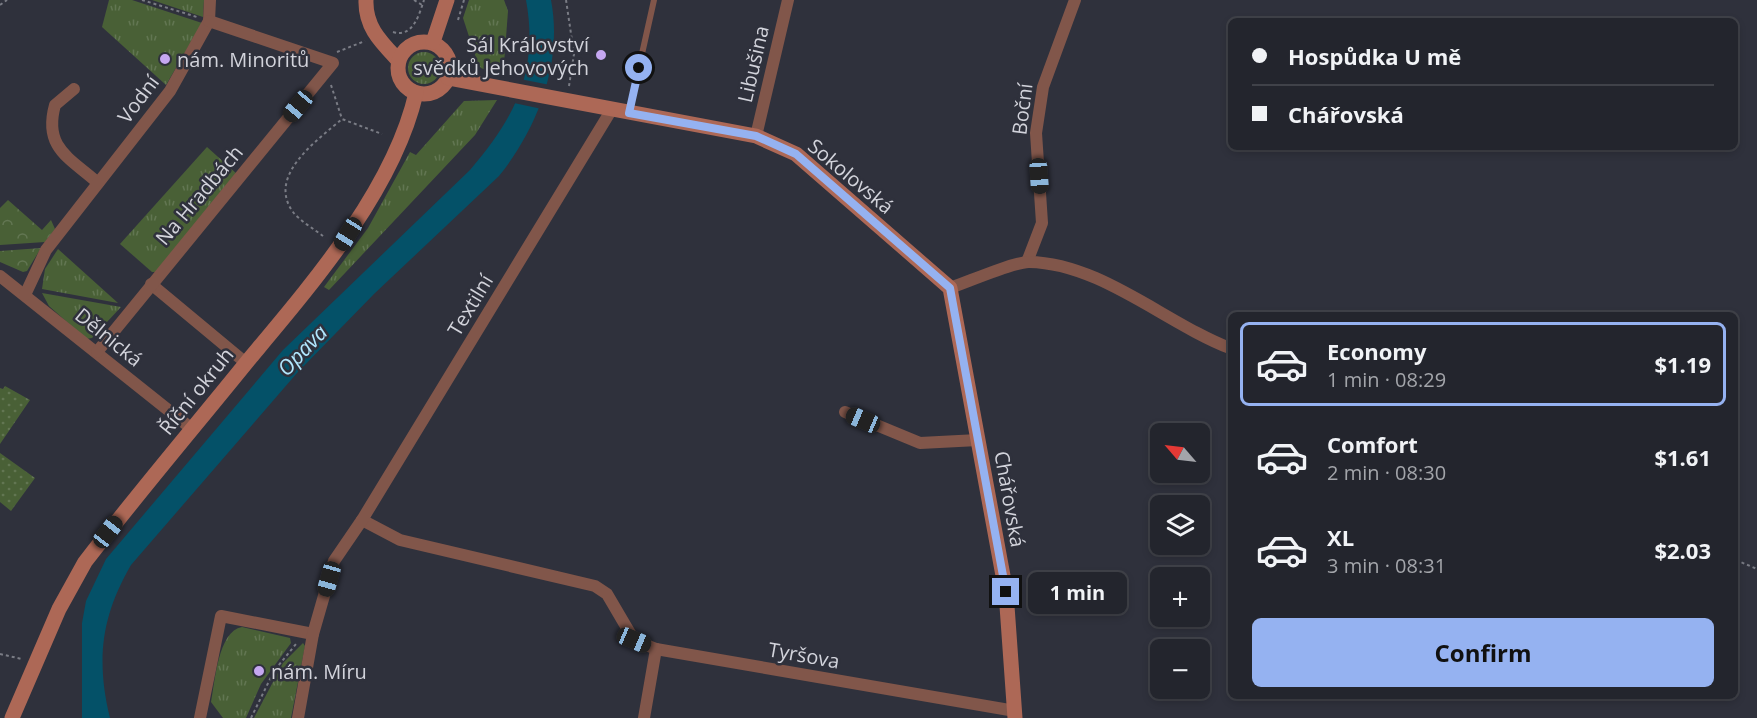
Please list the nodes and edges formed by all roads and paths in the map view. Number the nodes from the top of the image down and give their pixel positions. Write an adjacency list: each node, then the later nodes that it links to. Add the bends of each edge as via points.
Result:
1 (7, 0): 13 (path)
2 (142, 0): 16 (path)
3 (210, 0): 16 (street, Vodní)
4 (366, 0): 17 (street)
5 (414, 0): 14 (path)
6 (424, 0): 14 (path)
7 (447, 0): 18 (street)
8 (464, 0): 15 (path)
9 (566, 0): 25 (path, via 574,54)
10 (654, 0): 27 (lane)
11 (788, 0): 30 (street, Libušina)
12 (1075, 0): 33 (street, Boční, via 1043,87 1036,133 1042,223)
13 (0, 5)
14 (422, 5): 17 (path, via 414,26 406,32 383,28)
15 (458, 20)
16 (209, 21): 19 (street); 31 (street, Vodní, via 170,91)
17 (374, 35): 19 (path, via 361,44); 20 (street)
18 (433, 42): 20 (street, via 416,42); 22 (street, via 450,61)
19 (318, 58): 21 (street)
20 (398, 60): 24 (street, via 402,84)
21 (329, 68): 28 (path); 35 (street, Na Hradbách)
22 (448, 78): 24 (street, via 438,90); 25 (street, Sokolovská)
23 (74, 89): 31 (street, via 55,105 51,132 56,146)
24 (416, 93): 40 (street, Říční okruh, via 400,143 337,250)
25 (562, 100): 26 (street, Sokolovská)
26 (612, 109): 27 (street, Sokolovská); 44 (street, Textilní)
27 (629, 113): 30 (street, Sokolovská)
28 (342, 119): 29 (path); 32 (path, via 298,157 288,180 288,200 294,213)
29 (382, 134)
30 (756, 136): 36 (street, Sokolovská, via 796,154)
31 (98, 183): 37 (street, Vodní, via 46,250)
32 (322, 236)
33 (1027, 262): 36 (street); 38 (street, via 1071,269 1124,291 1147,307)
34 (0, 276): 37 (street, Dělnická)
35 (151, 284): 39 (street, Na Hradbách); 40 (street)
36 (950, 288): 43 (street, Chářovská)
37 (25, 294): 39 (street, Dělnická)
38 (1228, 347)
39 (100, 355): 42 (street, Dělnická)
40 (246, 363): 42 (street, Říční okruh)
41 (845, 412): 43 (street, via 920,443)
42 (192, 429): 52 (street, Říční okruh, via 85,562 59,609)
43 (978, 440): 51 (street, Chářovská, via 1006,592)
44 (362, 520): 47 (street, Textilní, via 334,561); 48 (street, via 400,540 595,586 607,594 634,640)
45 (1738, 561): 46 (path)
46 (1757, 569)
47 (309, 633): 53 (street, via 221,616); 54 (path, via 274,670); 55 (street)
48 (656, 649): 51 (street, Tyršova); 56 (street)
49 (0, 654): 50 (path, via 22,658)
50 (17, 669)
51 (1015, 715)
52 (12, 718)
53 (200, 718)
54 (251, 718)
55 (298, 718)
56 (644, 718)

